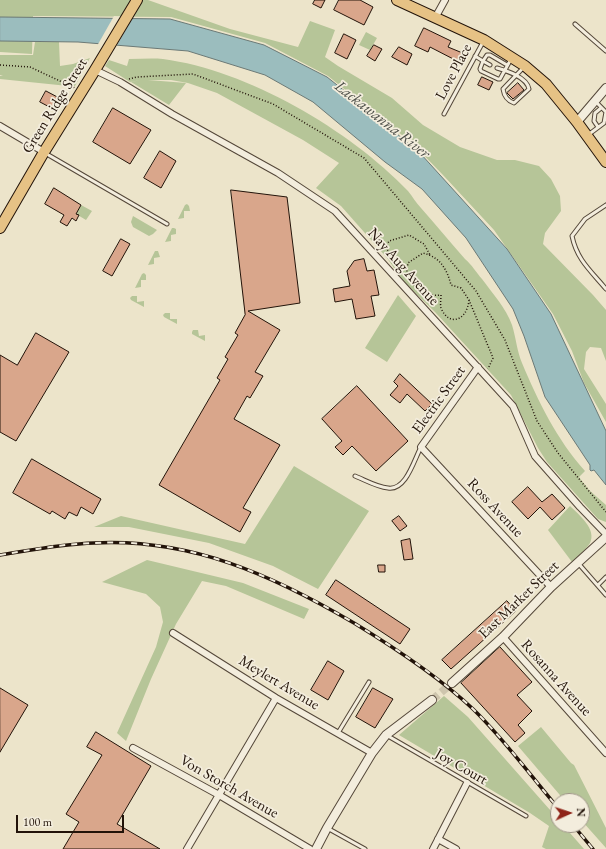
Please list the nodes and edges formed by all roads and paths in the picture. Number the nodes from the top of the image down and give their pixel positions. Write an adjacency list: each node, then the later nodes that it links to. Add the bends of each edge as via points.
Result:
1 (137, 0): 15 (main road, Green Ridge Street)
2 (396, 0): 4 (main road)
3 (445, 0): 4 (street)
4 (435, 18): 6 (main road)
5 (575, 24): 7 (lane)
6 (484, 40): 8 (lane, Love Place); 10 (main road)
7 (606, 50)
8 (475, 56): 9 (lane); 23 (lane, Love Place)
9 (483, 61): 10 (lane, via 487,55); 12 (lane); 16 (lane, via 480,71 492,77 500,79)
10 (510, 61): 13 (main road); 16 (lane)
11 (0, 65): 20 (path, via 30,66)
12 (490, 65)
13 (525, 66): 17 (lane); 24 (main road, via 546,84)
14 (497, 68): 16 (lane)
15 (95, 70): 18 (street, Nay Aug Avenue); 20 (main road, Green Ridge Street)
16 (505, 70): 17 (lane)
17 (517, 75): 17 (lane, via 503,89 506,97 514,103 529,89)
18 (120, 82): 37 (street, Nay Aug Avenue, via 278,173 335,211); 41 (path, via 137,77 193,74 273,104 364,158 476,291 505,340 537,420 558,453)
19 (606, 88): 21 (street)
20 (82, 91): 28 (main road, Green Ridge Street)
21 (595, 101): 22 (lane); 24 (street)
22 (601, 108): 26 (lane, via 595,113 594,122); 26 (lane, via 606,112 604,123)
23 (444, 114)
24 (577, 122): 27 (main road)
25 (0, 126): 28 (street)
26 (598, 127): 27 (lane)
27 (587, 135): 29 (main road)
28 (44, 152): 31 (lane); 32 (main road, Green Ridge Street)
29 (606, 162)
30 (606, 205): 35 (lane, via 585,219 572,236 577,253)
31 (167, 224)
32 (0, 228)
33 (430, 255): 34 (path, via 423,253 408,263); 34 (path, via 424,244 409,235 389,241 386,248 392,258); 36 (path, via 440,261 451,285 461,288)
34 (407, 269): 36 (path, via 406,276 415,286 428,295 441,295 440,307 447,316 460,319 469,308)
35 (606, 289)
36 (469, 300): 38 (path, via 493,358)
37 (478, 368): 39 (street, Electric Street); 42 (street, Nay Aug Avenue, via 513,406 535,456)
38 (488, 370)
39 (421, 447): 40 (lane, via 404,481 392,489); 46 (street, Ross Avenue)
40 (356, 476)
41 (606, 512)
42 (605, 539): 43 (street, East Market Street)
43 (578, 563): 45 (lane); 46 (street, East Market Street)
44 (606, 577): 45 (lane)
45 (598, 586): 47 (lane)
46 (551, 587): 49 (street, East Market Street)
47 (606, 595)
48 (173, 633): 52 (street, Meylert Avenue)
49 (503, 637): 51 (street, East Market Street); 58 (street, Rosanna Avenue)
50 (369, 682): 54 (lane)
51 (452, 683)
52 (276, 698): 54 (street, Meylert Avenue); 60 (street)
53 (432, 700): 55 (street)
54 (338, 733): 57 (street, Meylert Avenue)
55 (386, 735): 57 (street); 59 (lane, Joy Court)
56 (133, 748): 60 (street, Von Storch Avenue)
57 (372, 753): 62 (street)
58 (606, 753)
59 (467, 783): 61 (lane, Joy Court); 63 (street)
60 (219, 795): 64 (street); 65 (street, Von Storch Avenue)
61 (526, 816)
62 (327, 828): 66 (street); 67 (lane)
63 (438, 840): 68 (street); 69 (street)
64 (187, 849)
65 (310, 849)
66 (316, 849)
67 (365, 849)
68 (433, 849)
69 (456, 849)

